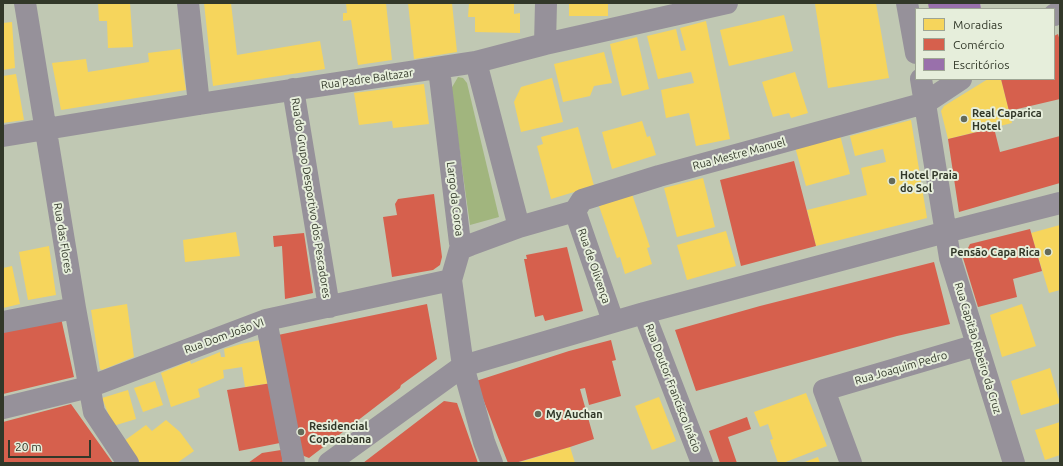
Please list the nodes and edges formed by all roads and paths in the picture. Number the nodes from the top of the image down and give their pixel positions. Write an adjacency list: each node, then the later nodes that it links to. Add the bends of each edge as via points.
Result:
1 (25, 3): 15 (street, Rua das Flores)
2 (188, 3): 14 (street)
3 (546, 3): 6 (street)
4 (727, 3): 6 (street, Rua Padre Baltazar)
5 (907, 3): 7 (street)
6 (545, 44): 8 (street, Rua Padre Baltazar)
7 (915, 47)
8 (476, 62): 9 (street, Rua Padre Baltazar); 19 (street)
9 (439, 69): 12 (street, Rua Padre Baltazar); 21 (street, Largo da Coroa, via 460,243)
10 (921, 80): 13 (street, Rua Capitão Ribeiro da Cruz)
11 (960, 80): 13 (street, Rua Mestre Manuel)
12 (293, 90): 14 (street, Rua Padre Baltazar); 23 (street, Rua do Grupo Desportivo dos Pescadores)
13 (925, 103): 18 (street, Rua Mestre Manuel, via 652,178 582,200); 20 (street, Rua Capitão Ribeiro da Cruz)
14 (199, 104): 15 (street, Rua Padre Baltazar)
15 (45, 129): 16 (street, Rua Padre Baltazar); 24 (street, Rua das Flores)
16 (3, 136)
17 (1060, 203): 20 (street)
18 (575, 211): 19 (street, Rua Mestre Manuel); 27 (street, Rua de Olivença)
19 (519, 227): 21 (street, Largo da Coroa)
20 (946, 232): 25 (street); 29 (street, Rua Capitão Ribeiro da Cruz, via 950,258)
21 (470, 245): 22 (street, via 460,249)
22 (450, 280): 23 (street, Rua Dom João VI); 30 (street)
23 (329, 306): 26 (street, Rua Dom João VI)
24 (75, 308): 28 (street); 31 (street, Rua das Flores)
25 (644, 312): 27 (street); 37 (street, Rua Doutor Francisco Inácio)
26 (266, 320): 31 (street, Rua Dom João VI); 34 (street)
27 (613, 321): 30 (street)
28 (3, 322)
29 (977, 345): 38 (street, Rua Joaquim Pedro, via 824,390); 39 (street, Rua Capitão Ribeiro da Cruz)
30 (463, 366): 35 (street); 36 (street)
31 (89, 387): 32 (street, Rua Dom João VI); 33 (street, Rua das Flores, via 94,412)
32 (3, 408)
33 (128, 463)
34 (294, 463)
35 (329, 463)
36 (492, 463)
37 (702, 463)
38 (851, 463)
39 (1014, 463)

